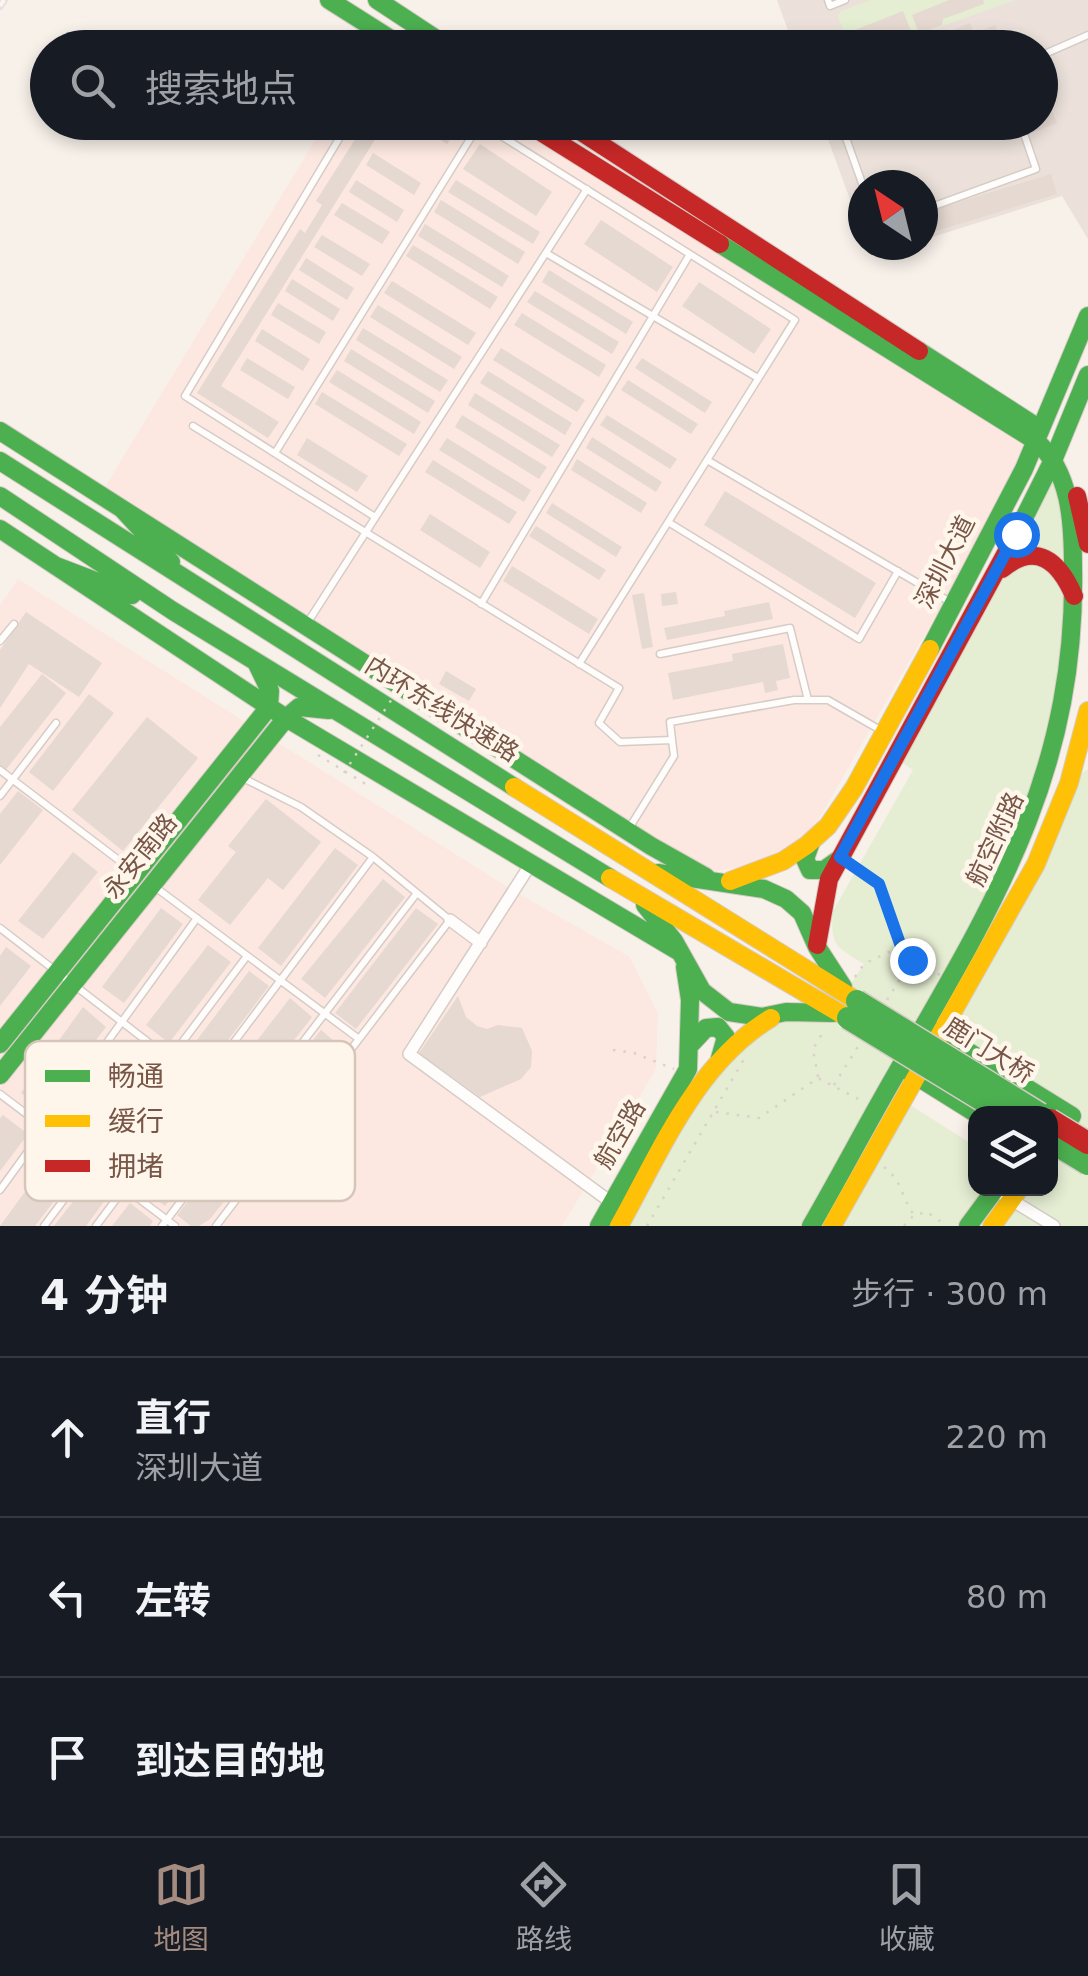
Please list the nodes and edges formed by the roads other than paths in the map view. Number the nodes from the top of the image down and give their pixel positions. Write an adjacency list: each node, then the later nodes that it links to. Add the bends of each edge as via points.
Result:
1 (328, 0): 5 (main road)
2 (377, 0): 6 (main road)
3 (828, 0): 4 (lane, via 830,6)
4 (846, 0)
5 (376, 30)
6 (423, 30)
7 (1088, 36): 8 (lane)
8 (1058, 48)
9 (338, 140): 28 (lane, via 184,396)
10 (469, 140): 28 (lane)
11 (508, 140): 17 (lane)
12 (554, 140): 27 (main road)
13 (593, 140): 27 (main road)
14 (847, 140): 16 (lane)
15 (1026, 140): 18 (lane, via 1036,169)
16 (857, 170)
17 (587, 189): 19 (lane); 20 (lane)
18 (938, 205)
19 (546, 252): 22 (lane); 33 (lane)
20 (690, 254): 22 (lane); 24 (lane, via 795,320)
21 (1088, 316): 27 (main road, 深圳大道)
22 (655, 317): 24 (lane); 42 (lane)
23 (1088, 375): 27 (main road, 深圳大道)
24 (758, 378): 29 (lane)
25 (194, 426): 36 (lane)
26 (0, 431): 32 (main road)
27 (1047, 444): 37 (main road, via 1075,488); 40 (main road, 深圳大道); 43 (main road, 深圳大道); 45 (main road, 航空附路, via 1069,513)
28 (275, 453): 33 (lane)
29 (707, 460): 34 (lane); 39 (lane)
30 (0, 461): 41 (main road, 内环东线快速路)
31 (0, 496): 44 (main road)
32 (123, 510): 41 (main road); 47 (main road)
33 (375, 517): 36 (lane)
34 (668, 522): 39 (lane, via 859,639); 51 (lane)
35 (0, 529): 38 (main road)
36 (365, 534): 42 (lane); 47 (lane)
37 (1088, 544)
38 (56, 566): 44 (main road); 54 (main road)
39 (898, 571): 43 (lane)
40 (991, 580): 45 (main road, via 1014,556 1045,558 1070,582); 64 (main road, 深圳大道)
41 (193, 586): 67 (main road, 内环东线快速路)
42 (481, 604): 51 (lane)
43 (955, 604): 57 (main road, 深圳大道)
44 (173, 611): 50 (main road)
45 (1078, 611): 85 (main road, 航空附路, via 1078,664 1054,777 1001,896 950,981)
46 (14, 624): 48 (lane)
47 (305, 626): 63 (main road)
48 (0, 642)
49 (660, 654): 52 (lane, via 790,628)
50 (257, 663): 54 (main road); 55 (main road)
51 (580, 664): 58 (lane, via 619,688 599,723 620,742)
52 (808, 700): 57 (lane, via 828,700); 58 (lane, via 670,722)
53 (1088, 710): 85 (main road, 航空附路, via 1069,783 1036,864)
54 (278, 712): 55 (main road, via 299,707); 60 (main road, 永安南路); 66 (main road)
55 (341, 713): 70 (main road)
56 (56, 723): 61 (lane)
57 (883, 732): 64 (main road, 深圳大道)
58 (672, 740): 63 (lane, via 674,756)
59 (0, 770): 61 (lane)
60 (230, 772): 65 (lane, via 301,807); 68 (main road, 永安南路)
61 (13, 780): 62 (lane); 68 (lane)
62 (0, 796)
63 (627, 831): 69 (main road)
64 (839, 844): 69 (main road, via 812,842 762,872); 76 (main road)
65 (373, 857): 71 (lane); 80 (lane)
66 (532, 862): 75 (street); 78 (main road)
67 (648, 871): 69 (main road); 81 (main road, 内环东线快速路)
68 (144, 879): 72 (lane); 79 (main road, 永安南路)
69 (720, 884): 76 (main road, via 786,899 802,913)
70 (634, 890): 78 (main road); 81 (main road)
71 (417, 893): 73 (lane); 83 (lane)
72 (197, 918): 77 (lane); 84 (lane)
73 (450, 920): 75 (street); 86 (lane)
74 (0, 928): 79 (lane)
75 (481, 943): 121 (street, via 409,1054)
76 (817, 947): 81 (main road)
77 (248, 956): 80 (lane); 89 (lane)
78 (681, 957): 82 (main road, via 702,991 730,1012); 94 (main road)
79 (65, 978): 84 (lane); 92 (main road, 永安南路); 98 (main road, 永安南路)
80 (281, 980): 83 (lane); 90 (lane)
81 (847, 1006): 82 (main road); 100 (main road, 鹿门大桥, bridge); 101 (main road, 鹿门大桥, bridge)
82 (786, 1012): 95 (main road, 航空路, via 759,1023)
83 (325, 1013): 86 (lane); 91 (lane)
84 (122, 1022): 87 (lane); 88 (lane)
85 (933, 1029): 96 (main road, 航空附路); 102 (main road)
86 (359, 1039): 93 (lane)
87 (108, 1041)
88 (147, 1041)
89 (184, 1041)
90 (235, 1041)
91 (303, 1041)
92 (0, 1044)
93 (355, 1044)
94 (691, 1044): 95 (main road, via 706,1028 718,1027 726,1037); 97 (main road)
95 (720, 1059): 97 (main road, 航空路)
96 (909, 1071): 103 (main road); 129 (main road, 航空附路, via 877,1108); 130 (main road, 航空附路, via 871,1159)
97 (693, 1074): 121 (main road, 航空路)
98 (0, 1075)
99 (0, 1094): 104 (lane)
100 (993, 1106)
101 (1036, 1106)
102 (1039, 1106)
103 (968, 1108)
104 (25, 1113)
105 (1058, 1114): 107 (main road, via 1072,1116)
106 (1058, 1120): 108 (main road, 鹿门大桥, bridge)
107 (1058, 1134)
108 (1088, 1143)
109 (1058, 1149): 111 (main road, bridge)
110 (25, 1156): 112 (lane)
111 (1088, 1164)
112 (0, 1190)
113 (1002, 1196): 131 (main road)
114 (1004, 1196): 132 (main road)
115 (1011, 1196): 123 (street)
116 (63, 1201): 124 (lane)
117 (114, 1201): 125 (lane)
118 (139, 1201): 122 (lane)
119 (181, 1201): 122 (lane)
120 (235, 1201): 127 (lane)
121 (615, 1215): 128 (main road, 航空路)
122 (164, 1223): 126 (lane)
123 (1046, 1224)
124 (44, 1226)
125 (96, 1226)
126 (175, 1226)
127 (216, 1226)
128 (598, 1226)
129 (812, 1226)
130 (832, 1226)
131 (968, 1226)
132 (992, 1226)

